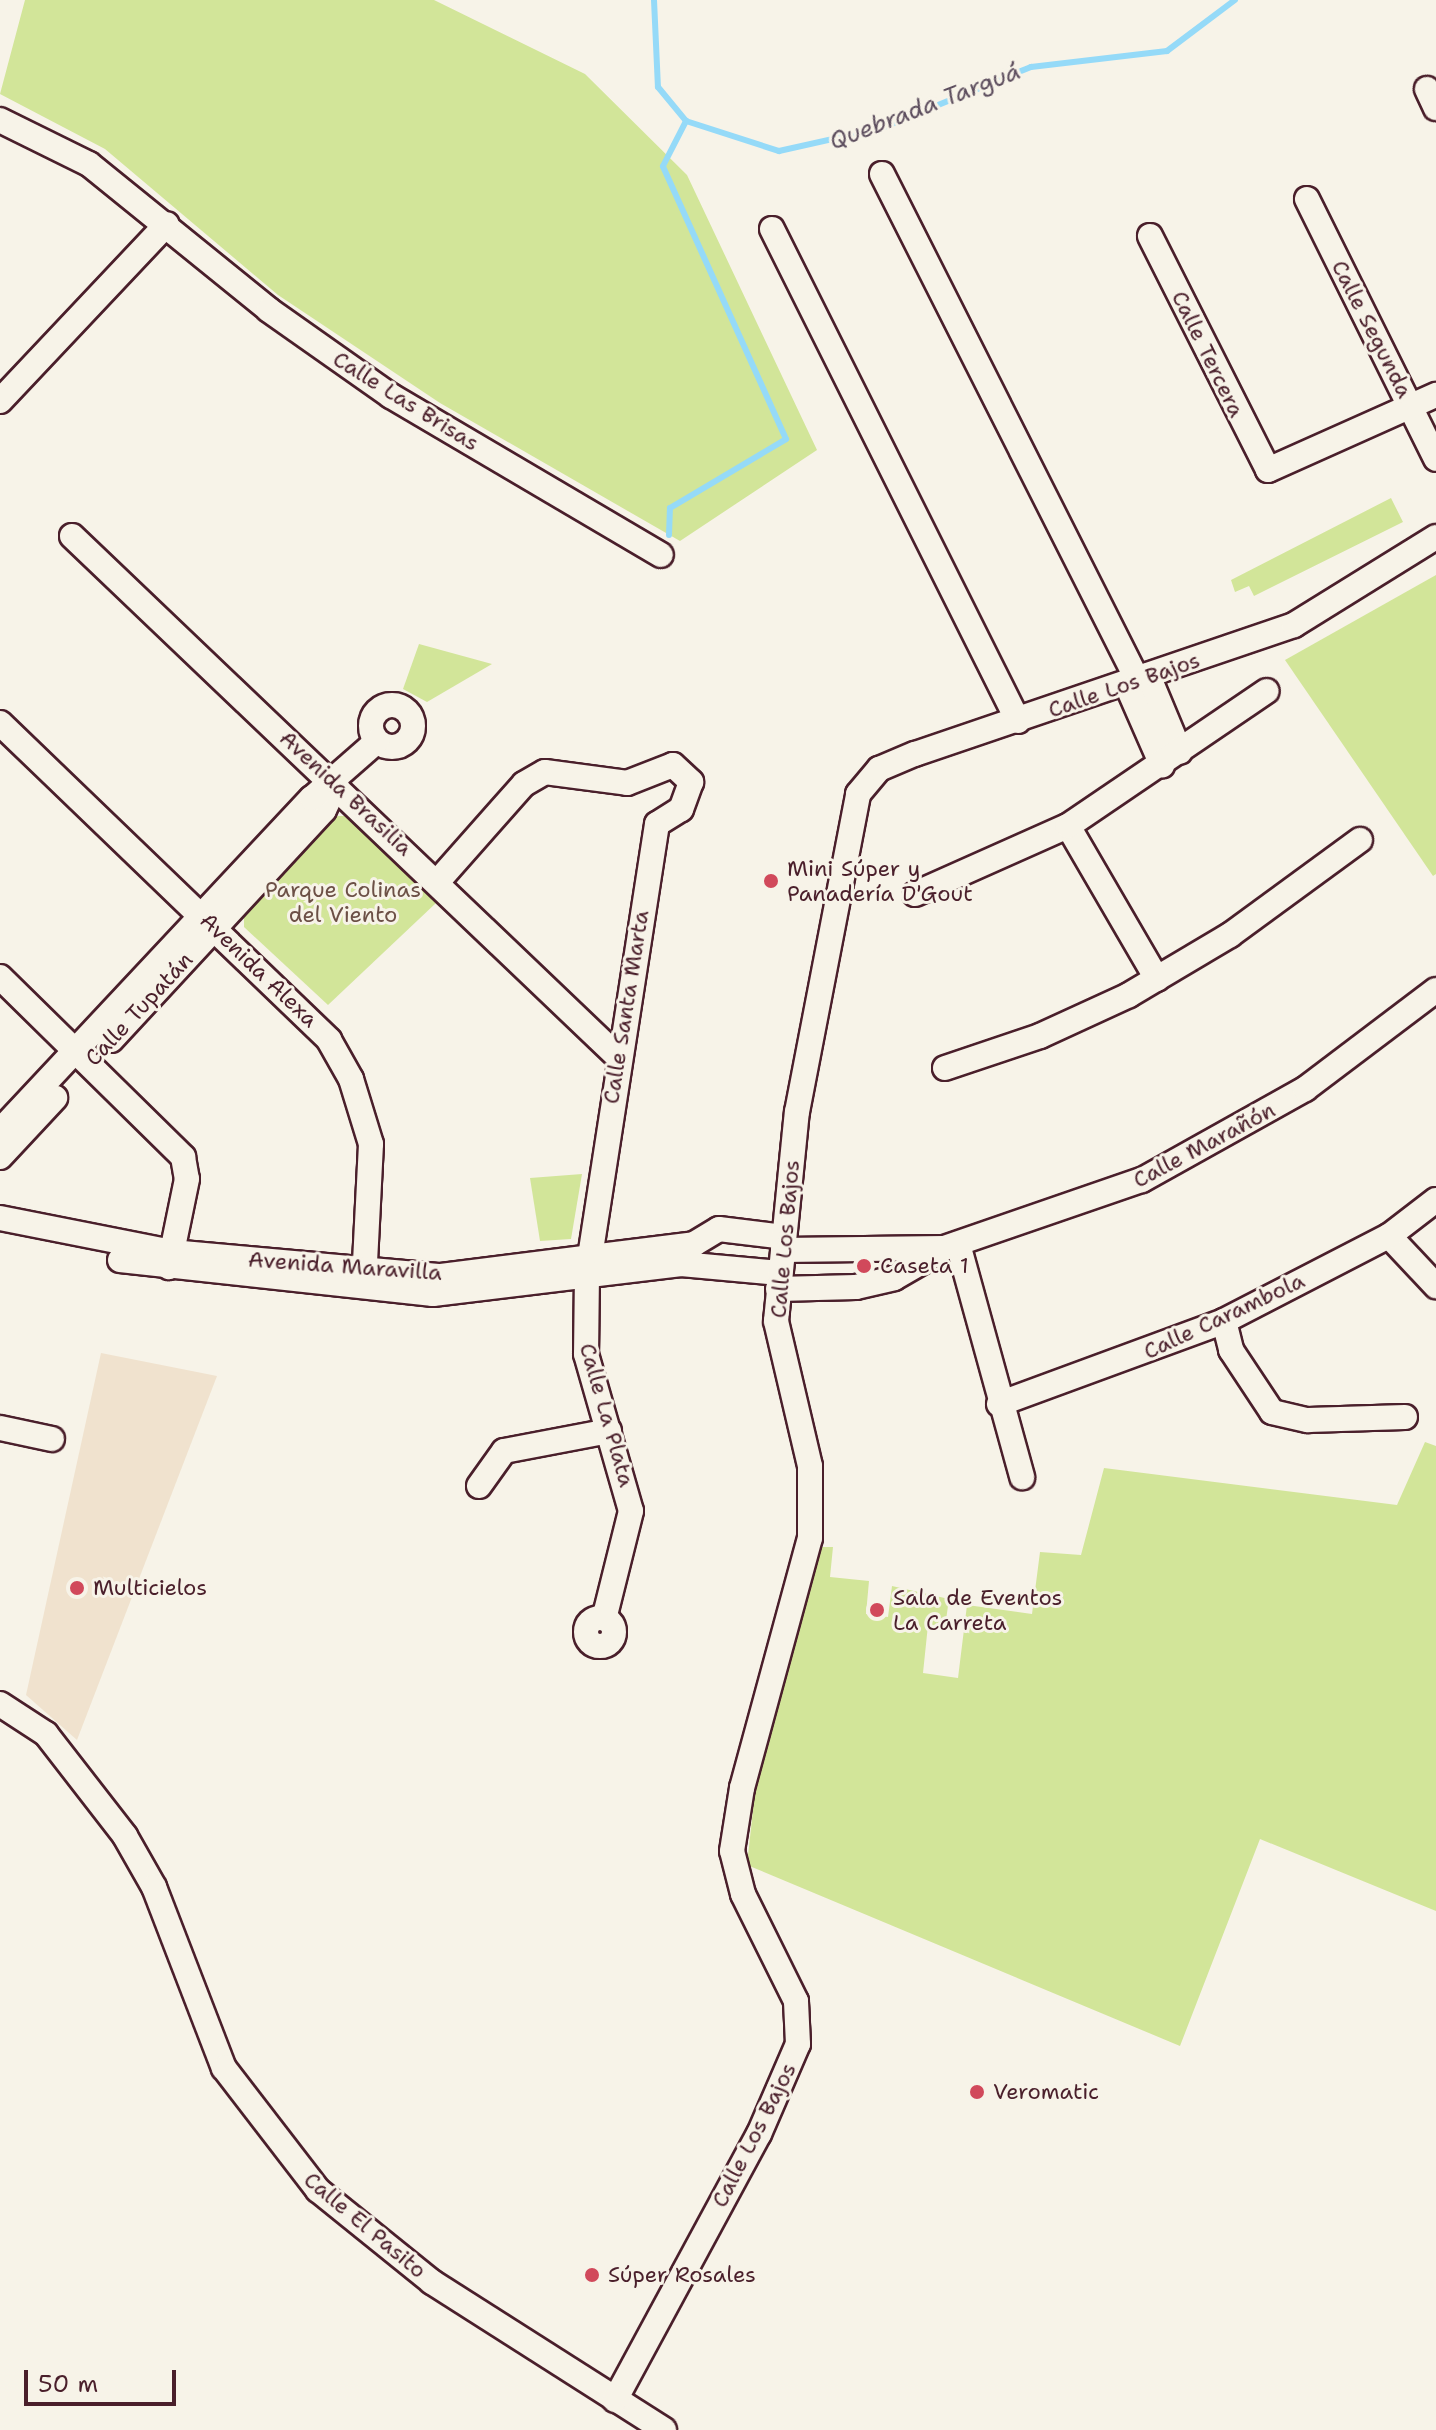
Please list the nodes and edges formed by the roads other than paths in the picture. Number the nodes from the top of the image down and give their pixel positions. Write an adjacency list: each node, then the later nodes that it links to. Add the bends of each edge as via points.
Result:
1 (1, 123): 4 (street, Calle Las Brisas, via 89,164)
2 (882, 174): 14 (street)
3 (1307, 199): 9 (street, Calle Segunda)
4 (167, 224): 8 (street); 13 (street, Calle Las Brisas, via 269,310 391,396)
5 (772, 229): 16 (street)
6 (1150, 236): 9 (street, Calle Tercera, via 1268,470)
7 (1436, 395): 9 (street)
8 (0, 401)
9 (1412, 407): 10 (street, Calle Segunda)
10 (1436, 459)
11 (72, 536): 20 (street, Avenida Brasilia)
12 (1436, 537): 14 (street, Calle Los Bajos, via 1294,625)
13 (661, 555)
14 (1137, 679): 16 (street, Calle Los Bajos); 19 (street)
15 (1267, 691): 19 (street)
16 (1018, 721): 40 (street, Calle Los Bajos, via 889,765 858,794 817,988)
17 (0, 723): 25 (street, Avenida Alexa)
18 (377, 741): 20 (street, Calle Tupatán)
19 (1171, 759): 21 (street)
20 (336, 784): 23 (street, Avenida Brasilia); 25 (street, Calle Tupatán, via 312,798)
21 (1068, 826): 24 (street); 27 (street)
22 (1360, 840): 27 (street)
23 (439, 880): 29 (street, Avenida Brasilia); 29 (street, Calle Santa Marta, via 524,784 545,772 627,783 663,765 687,774 688,800 657,824)
24 (915, 894)
25 (209, 921): 30 (street, Calle Tupatán); 42 (street, Avenida Alexa, via 294,1000 351,1079 371,1144)
26 (0, 977): 30 (street)
27 (1157, 979): 31 (street, via 1040,1036)
28 (1436, 990): 38 (street, Calle Marañón, via 1317,1081 1213,1144 1128,1186)
29 (616, 1055): 41 (street, Calle Santa Marta)
30 (84, 1056): 32 (street, Calle Tupatán); 33 (street, Calle Tupatán); 39 (street, via 183,1157 187,1179)
31 (945, 1068)
32 (0, 1131)
33 (0, 1157)
34 (1436, 1200): 37 (street, Calle Carambola)
35 (0, 1218): 39 (street, Avenida Maravilla)
36 (0, 1235): 39 (street, Avenida Maravilla)
37 (1389, 1236): 43 (street); 44 (street, Calle Carambola)
38 (951, 1246): 40 (street, Calle Marañón); 40 (street, Calle Marañón, via 894,1278 856,1287); 45 (street)
39 (170, 1260): 42 (street, Avenida Maravilla)
40 (781, 1262): 41 (street, Avenida Maravilla); 41 (street, Avenida Maravilla, via 738,1232 719,1229 694,1244); 54 (street, Calle Los Bajos, via 779,1343 810,1466 810,1538 742,1788 732,1851 743,1894 796,2001 798,2044 759,2134)
41 (588, 1266): 42 (street, Avenida Maravilla, via 433,1294); 48 (street, Calle La Plata, via 586,1354)
42 (365, 1279)
43 (1436, 1286)
44 (1224, 1321): 45 (street, Calle Carambola); 46 (street, via 1231,1350 1272,1412 1308,1420)
45 (999, 1404): 50 (street)
46 (1405, 1417)
47 (0, 1428): 49 (street)
48 (609, 1431): 51 (street, via 504,1451); 52 (street, Calle La Plata, via 631,1511)
49 (52, 1439)
50 (1022, 1477)
51 (479, 1486)
52 (604, 1619)
53 (0, 1704): 54 (street, Calle El Pasito, via 46,1734 125,1836 154,1887 224,2068 318,2190 432,2282)
54 (615, 2400): 55 (street, Calle El Pasito)
55 (664, 2430)

